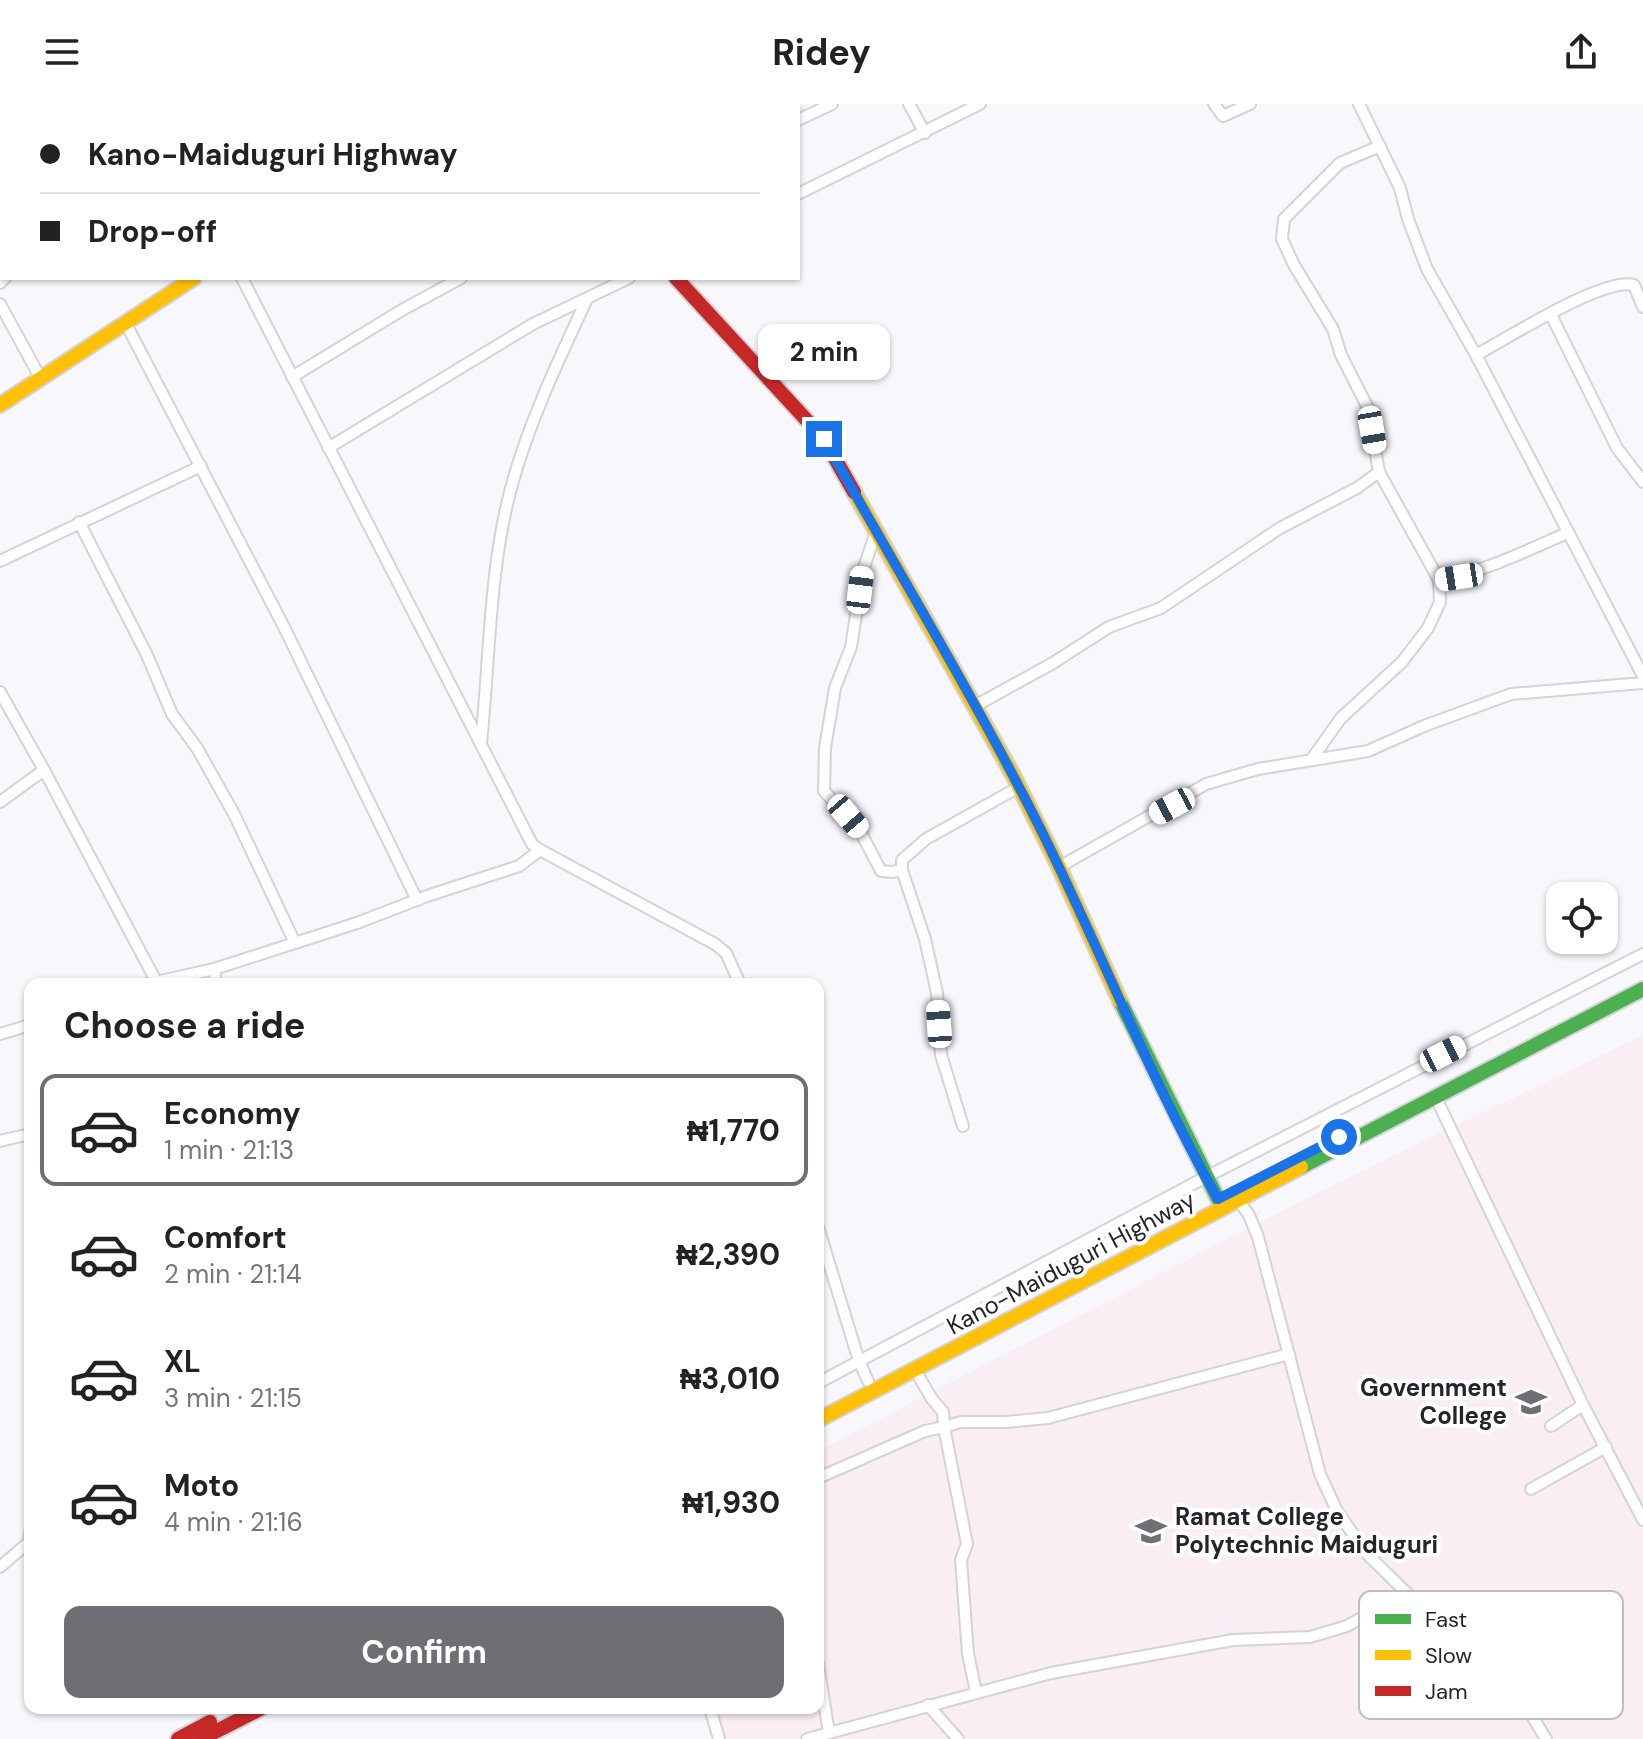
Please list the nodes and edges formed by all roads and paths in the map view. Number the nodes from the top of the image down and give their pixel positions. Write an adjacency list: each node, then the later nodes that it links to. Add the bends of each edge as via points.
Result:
1 (832, 104): 7 (street)
2 (909, 104): 8 (street)
3 (980, 104): 8 (street)
4 (1214, 104): 5 (street, via 1223,116)
5 (1250, 104)
6 (1359, 104): 9 (street)
7 (800, 119)
8 (925, 133): 10 (street)
9 (1380, 146): 21 (street, via 1427,269); 27 (street, via 1340,163 1284,219 1282,239 1333,329 1368,408)
10 (800, 193)
11 (191, 280): 20 (main road)
12 (243, 280): 22 (street)
13 (457, 280): 22 (street)
14 (625, 280): 16 (street)
15 (678, 280): 30 (main road, via 824,439)
16 (587, 299): 25 (street, via 533,324); 38 (street, via 513,481 496,576)
17 (0, 304): 23 (street)
18 (1643, 307): 19 (street, via 1634,285 1624,282)
19 (1551, 315): 21 (street); 28 (street, via 1617,448)
20 (125, 322): 23 (main road); 26 (street)
21 (1476, 355): 31 (street)
22 (292, 377): 25 (street)
23 (41, 379): 24 (main road)
24 (0, 405)
25 (328, 448): 38 (street)
26 (201, 466): 29 (street); 46 (street)
27 (1379, 472): 33 (street); 37 (street, via 1280,528 1161,608 1109,627)
28 (1643, 482)
29 (79, 522): 32 (street); 47 (street, via 172,714 234,814)
30 (876, 532): 37 (main road); 45 (street, via 863,570 851,647 835,688 824,791 859,829 881,871)
31 (1567, 533): 33 (street, via 1499,563); 34 (street)
32 (0, 561)
33 (1439, 580): 39 (street, via 1440,602 1428,628 1402,662 1341,718)
34 (1643, 676)
35 (1643, 683): 39 (street, via 1511,694 1368,751)
36 (0, 692): 40 (street)
37 (975, 706): 41 (main road)
38 (481, 743): 43 (street, via 532,844)
39 (1311, 760): 44 (street, via 1206,784)
40 (44, 770): 42 (street); 51 (street)
41 (1019, 787): 44 (main road); 45 (street, via 917,845 902,860)
42 (0, 802)
43 (540, 850): 46 (street, via 519,866); 54 (street, via 715,944 726,953)
44 (1059, 867): 62 (main road)
45 (902, 870): 59 (street, via 925,939 937,993 941,1055)
46 (417, 900): 47 (street)
47 (295, 943): 49 (street)
48 (1643, 954): 62 (street)
49 (214, 969): 52 (street); 53 (street)
50 (1643, 977): 63 (main road, Kano-Maiduguri Highway)
51 (149, 978)
52 (170, 978)
53 (215, 978)
54 (737, 978)
55 (1643, 989): 58 (main road, Kano-Maiduguri Highway)
56 (24, 1026): 57 (street)
57 (1, 1031)
58 (1436, 1098): 64 (main road, Kano-Maiduguri Highway); 72 (street)
59 (963, 1126)
60 (24, 1135): 61 (street)
61 (0, 1141)
62 (1206, 1177): 63 (main road); 67 (street)
63 (1218, 1199): 70 (main road, Kano-Maiduguri Highway)
64 (1238, 1200): 66 (street, via 1258,1237); 68 (main road, Kano-Maiduguri Highway)
65 (824, 1247): 67 (street)
66 (1289, 1354): 75 (street, via 1048,1418); 82 (street, via 1320,1474 1337,1511 1367,1554)
67 (859, 1361): 69 (street); 70 (street)
68 (915, 1370): 73 (main road, Kano-Maiduguri Highway); 75 (street, via 943,1412)
69 (824, 1379)
70 (868, 1381): 71 (main road, Kano-Maiduguri Highway)
71 (824, 1405)
72 (1583, 1405): 74 (street); 76 (street)
73 (824, 1417)
74 (1551, 1426)
75 (944, 1427): 77 (street); 84 (street, via 967,1544 961,1560)
76 (1606, 1447): 78 (street); 79 (street)
77 (824, 1475)
78 (1531, 1489)
79 (1643, 1520)
80 (24, 1546): 81 (street)
81 (0, 1567)
82 (1403, 1591)
83 (1359, 1619): 84 (street, via 1310,1637 1233,1640)
84 (976, 1692): 86 (street)
85 (824, 1702): 91 (street)
86 (928, 1705): 91 (street); 96 (street)
87 (226, 1714): 92 (main road)
88 (250, 1714): 93 (main road)
89 (712, 1714): 94 (street)
90 (1532, 1719): 97 (street)
91 (829, 1733): 95 (street)
92 (178, 1739)
93 (201, 1739)
94 (719, 1739)
95 (807, 1739)
96 (958, 1739)
97 (1546, 1739)

